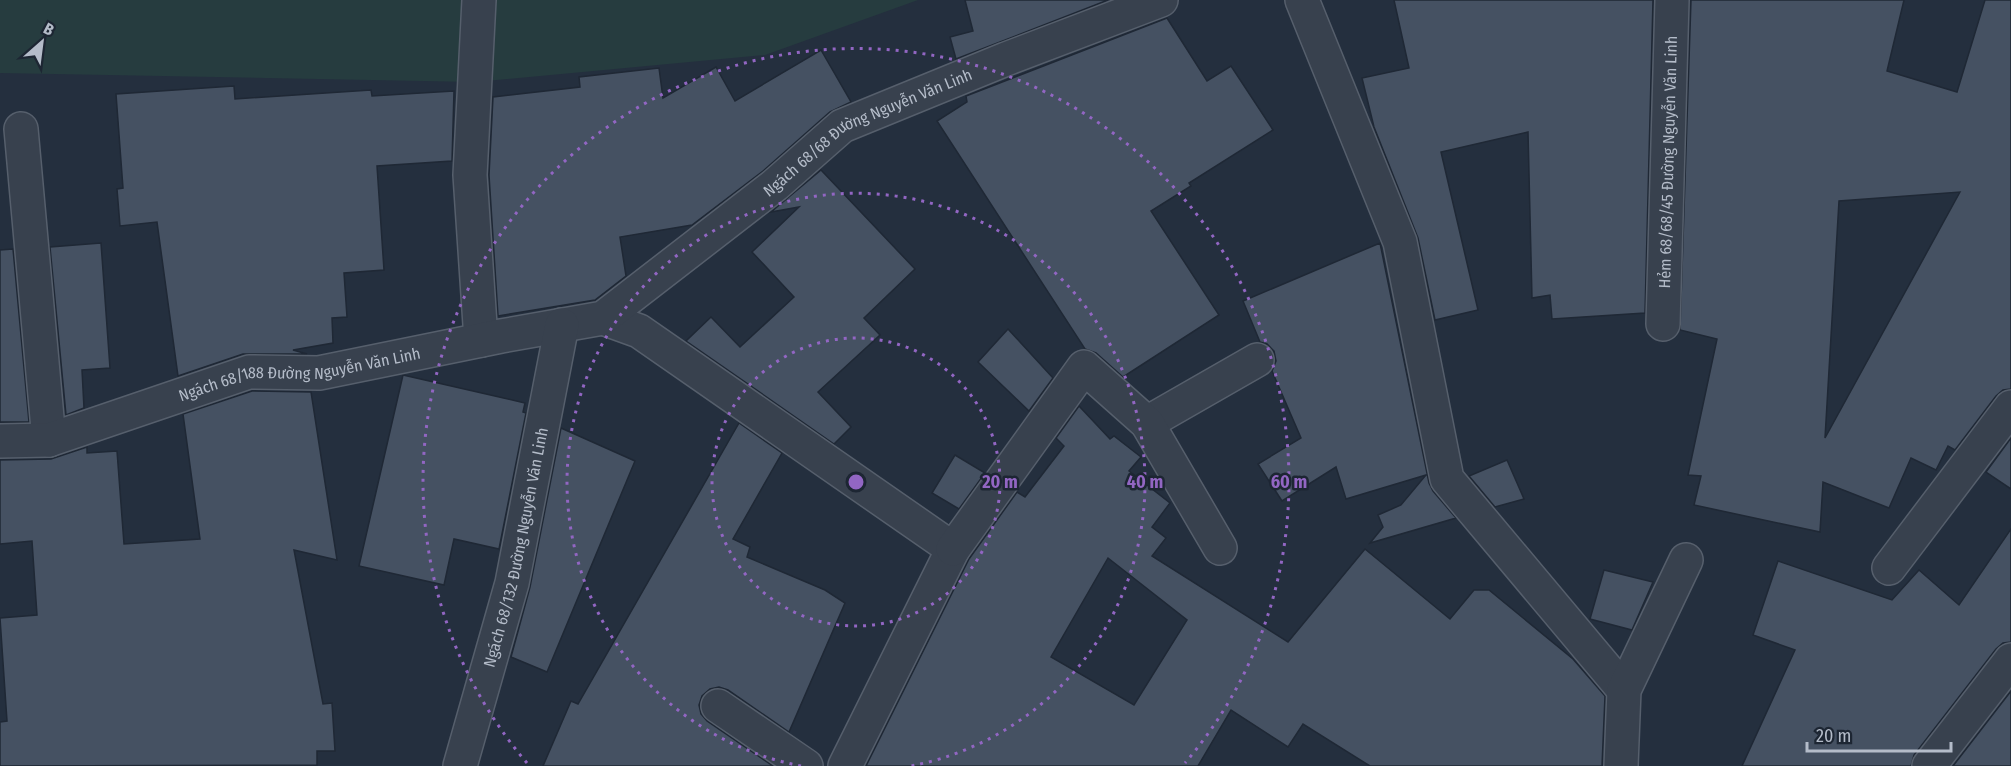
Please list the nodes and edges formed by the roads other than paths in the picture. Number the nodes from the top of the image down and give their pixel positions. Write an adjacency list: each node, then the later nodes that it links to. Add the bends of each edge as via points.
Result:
1 (479, 0): 9 (street, via 470,175)
2 (1161, 0): 6 (street, Ngách 68/68 Đường Nguyễn Văn Linh, via 842,126 775,185)
3 (1302, 0): 20 (street, via 1400,242 1447,479)
4 (1672, 0): 7 (street, Hẻm 68/68/45 Đường Nguyễn Văn Linh)
5 (21, 129): 13 (street)
6 (603, 318): 8 (street, Ngách 68/188 Đường Nguyễn Văn Linh); 16 (street, via 639,331)
7 (1663, 324)
8 (562, 325): 9 (street, Ngách 68/188 Đường Nguyễn Văn Linh); 22 (street, Ngách 68/132 Đường Nguyễn Văn Linh, via 512,583)
9 (481, 340): 13 (street, Ngách 68/188 Đường Nguyễn Văn Linh, via 319,373 249,372)
10 (1257, 360): 12 (street)
11 (2011, 407): 18 (street)
12 (1147, 423): 15 (street); 16 (street, via 1084,366)
13 (49, 440): 14 (street, Ngách 68/188 Đường Nguyễn Văn Linh)
14 (0, 441)
15 (1220, 548)
16 (953, 549): 24 (street)
17 (1686, 560): 20 (street)
18 (1889, 568)
19 (2011, 660): 26 (street)
20 (1624, 690): 25 (street)
21 (718, 706): 23 (street)
22 (460, 766)
23 (806, 766)
24 (845, 766)
25 (1621, 766)
26 (1929, 766)

